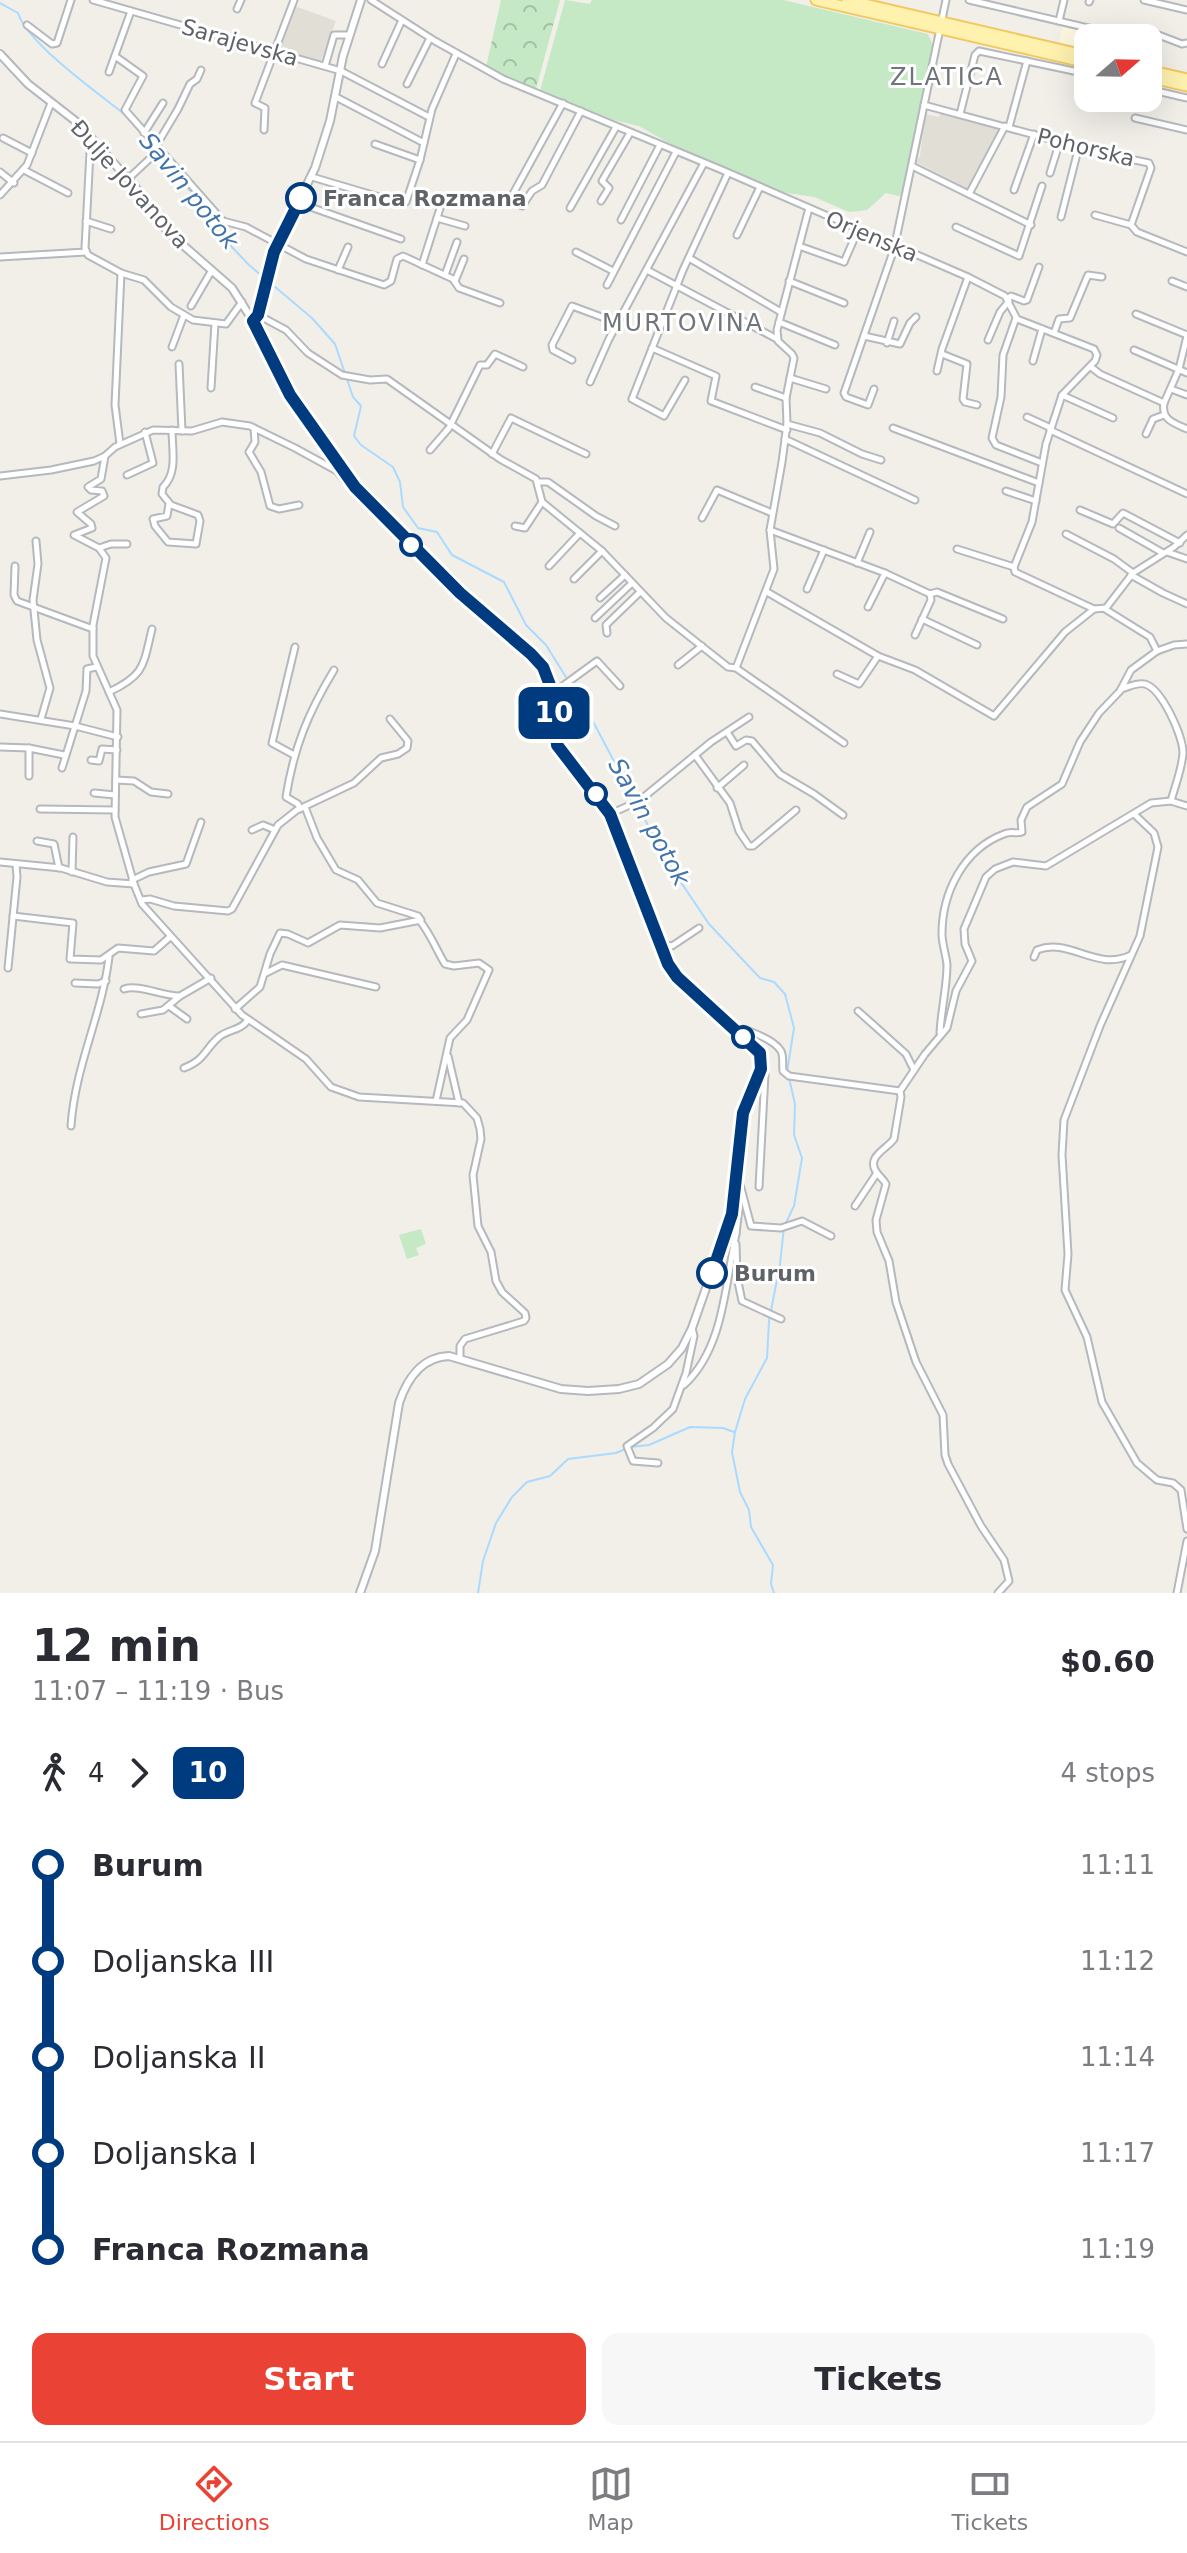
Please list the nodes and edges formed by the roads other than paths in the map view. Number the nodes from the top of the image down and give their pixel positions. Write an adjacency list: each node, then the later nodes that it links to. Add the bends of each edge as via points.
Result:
1 (71, 0): 21 (street, via 57,43)
2 (93, 0): 15 (street, Sarajevska)
3 (124, 0): 15 (street)
4 (241, 0): 16 (street)
5 (294, 0): 28 (street)
6 (361, 0): 24 (street)
7 (371, 0): 19 (street, Orjenska)
8 (816, 0): 22 (main road)
9 (847, 0): 22 (main road)
10 (946, 0): 22 (street)
11 (969, 0): 14 (street)
12 (1064, 0): 20 (street)
13 (1144, 0): 17 (street)
14 (994, 3): 20 (street)
15 (122, 8): 18 (street, Sarajevska)
16 (237, 9)
17 (1187, 10)
18 (131, 11): 28 (street, Sarajevska); 32 (street)
19 (402, 20): 26 (street, Orjenska); 35 (street)
20 (1059, 21): 23 (street)
21 (27, 25)
22 (940, 25): 29 (main road); 33 (main road); 52 (street)
23 (1074, 25)
24 (349, 35): 36 (street, via 334,35); 38 (street)
25 (1162, 36): 27 (street)
26 (430, 38): 31 (street, Orjenska); 44 (street)
27 (1187, 43)
28 (274, 52): 36 (street, Sarajevska); 59 (street, via 255,103 265,108)
29 (1074, 53)
30 (0, 54): 49 (street, Đulje Jovanova)
31 (456, 54): 51 (street, Orjenska); 55 (street)
32 (115, 56): 40 (street); 61 (street, via 143,75 125,109)
33 (1074, 59)
34 (1027, 61): 39 (street); 54 (street, via 977,53); 58 (street)
35 (382, 64)
36 (325, 66): 38 (street, Sarajevska)
37 (201, 70): 71 (street)
38 (341, 71): 47 (street); 55 (street, Sarajevska)
39 (1074, 71)
40 (109, 72)
41 (1162, 73): 42 (main road)
42 (1187, 79)
43 (1162, 80): 45 (main road)
44 (407, 84)
45 (1187, 86)
46 (1162, 92): 48 (street)
47 (336, 97): 67 (street); 81 (street)
48 (1187, 98)
49 (51, 103): 65 (street, Đulje Jovanova); 73 (street)
50 (163, 103): 61 (street)
51 (563, 103): 53 (street, Orjenska); 93 (street)
52 (924, 105): 54 (street, Pohorska); 76 (street)
53 (581, 111): 57 (street, Orjenska); 94 (street, via 542,185)
54 (960, 114): 58 (street, Pohorska)
55 (429, 117): 67 (street)
56 (1135, 118): 60 (street)
57 (616, 127): 62 (street, Orjenska); 95 (street)
58 (1007, 127): 63 (street, Pohorska); 88 (street)
59 (264, 130)
60 (1187, 130)
61 (144, 133): 71 (street)
62 (630, 133): 69 (street, Orjenska); 91 (street, via 603,179 609,188)
63 (1034, 134): 66 (street, Pohorska); 86 (street)
64 (3, 138): 73 (street)
65 (95, 141): 82 (street, Đulje Jovanova); 101 (street)
66 (1060, 141): 70 (street, Pohorska); 80 (street)
67 (424, 143): 74 (street)
68 (375, 144): 74 (street)
69 (660, 145): 72 (street, Orjenska); 100 (street)
70 (1079, 146): 98 (street); 103 (street, Pohorska, via 1150,165)
71 (157, 150): 82 (street); 112 (street, via 220,219)
72 (676, 152): 75 (street, Orjenska); 126 (street)
73 (32, 153): 77 (street)
74 (420, 160): 81 (street, via 404,204)
75 (704, 163): 79 (street, Orjenska); 125 (street)
76 (912, 166): 88 (street); 111 (street)
77 (24, 170): 83 (street); 87 (street)
78 (0, 172): 83 (street)
79 (728, 173): 85 (street, Orjenska); 119 (street)
80 (1050, 173)
81 (312, 177): 92 (street)
82 (128, 179): 123 (street, Đulje Jovanova, via 168,232)
83 (14, 183): 89 (street)
84 (1042, 186): 102 (street)
85 (760, 187): 96 (street, Orjenska); 108 (street)
86 (1014, 190)
87 (68, 193)
88 (969, 194): 102 (street)
89 (0, 195)
90 (443, 199): 99 (street)
91 (601, 201)
92 (299, 203): 109 (street); 112 (street)
93 (508, 203)
94 (522, 206)
95 (570, 208)
96 (809, 208): 107 (street, Orjenska); 113 (street)
97 (1095, 215): 103 (street)
98 (1061, 217)
99 (437, 218): 104 (street); 121 (street)
100 (621, 220)
101 (86, 221): 106 (street); 115 (street)
102 (1031, 225): 105 (street, via 1017,256)
103 (1131, 225): 117 (street)
104 (465, 226)
105 (956, 227)
106 (111, 229)
107 (858, 230): 111 (street, Orjenska); 113 (street, via 844,262)
108 (737, 235)
109 (401, 239)
110 (457, 242): 128 (street)
111 (895, 244): 129 (street, Orjenska); 154 (street)
112 (277, 246): 124 (street); 146 (street)
113 (799, 246): 132 (street)
114 (348, 247): 124 (street)
115 (86, 252): 118 (street); 127 (street)
116 (576, 252): 126 (street)
117 (1187, 252)
118 (0, 257)
119 (689, 258): 135 (street); 142 (street)
120 (464, 259): 131 (street)
121 (422, 265): 124 (street, via 399,257 391,281 384,285); 128 (street)
122 (1039, 267): 137 (street, via 1027,300)
123 (213, 269): 138 (street, Đulje Jovanova); 141 (street)
124 (338, 270)
125 (647, 270): 135 (street); 151 (street)
126 (613, 271): 134 (street)
127 (121, 273): 144 (street, via 144,280); 200 (street, via 115,391)
128 (445, 275): 131 (street)
129 (968, 277): 137 (street, Orjenska); 164 (street)
130 (1102, 277): 153 (street, via 1088,275 1070,318 1059,319)
131 (455, 281): 139 (street, via 459,288)
132 (789, 281): 140 (street); 142 (street)
133 (1172, 281): 136 (street)
134 (607, 285)
135 (677, 285): 156 (street); 161 (street)
136 (1187, 287)
137 (1008, 300): 147 (street); 157 (street)
138 (242, 302): 146 (street, Đulje Jovanova); 150 (street, via 226,324)
139 (500, 303)
140 (844, 303)
141 (191, 306)
142 (781, 312): 149 (street)
143 (1136, 314): 155 (street)
144 (184, 315): 150 (street); 160 (street)
145 (916, 317): 158 (street, via 902,343)
146 (256, 318): 189 (street, via 286,330 308,353 344,376 385,378); 209 (street, Đulje Jovanova, via 290,395)
147 (1016, 318): 152 (street); 206 (street, via 1003,355 992,438 996,445)
148 (894, 321): 158 (street)
149 (779, 322): 156 (street); 159 (street)
150 (215, 323): 177 (street)
151 (618, 323): 165 (street, via 572,306 552,345); 175 (street)
152 (1042, 329): 153 (street); 166 (street)
153 (1054, 333): 169 (street, via 1094,349 1097,357)
154 (864, 336): 158 (street); 179 (street, via 844,393 868,405)
155 (1187, 336): 163 (street)
156 (777, 339): 173 (street, via 794,357)
157 (988, 340)
158 (887, 343)
159 (835, 345)
160 (172, 347)
161 (652, 348): 174 (street, via 634,401 666,415); 190 (street, via 716,376 711,401)
162 (1134, 350): 170 (street)
163 (1185, 353): 170 (street)
164 (942, 354): 171 (street); 185 (street, via 967,364 963,400)
165 (572, 360)
166 (1033, 361)
167 (179, 364): 196 (street)
168 (523, 367): 189 (street, via 495,354 487,365 481,364)
169 (1091, 367): 181 (street); 184 (street)
170 (1179, 369): 172 (street); 180 (street)
171 (937, 371)
172 (1187, 373)
173 (790, 378): 178 (street); 183 (street)
174 (685, 380)
175 (590, 382)
176 (755, 387): 183 (street)
177 (211, 388)
178 (826, 389)
179 (874, 389)
180 (1171, 389): 182 (street); 184 (street)
181 (1062, 395): 188 (street); 193 (street)
182 (1187, 395)
183 (786, 398): 190 (street)
184 (1164, 403): 186 (street)
185 (977, 405)
186 (1164, 415): 194 (street); 198 (street, via 1153,419)
187 (1027, 417): 193 (street)
188 (1113, 418)
189 (451, 425): 201 (street); 202 (street)
190 (787, 427): 199 (street); 205 (street, via 820,433)
191 (254, 428): 196 (street, via 222,422); 209 (street); 218 (street, via 249,452 270,506)
192 (893, 428): 211 (street)
193 (1050, 429): 206 (street); 213 (street)
194 (1187, 429)
195 (172, 430): 196 (street); 197 (street); 217 (street, via 173,469 162,491)
196 (182, 431)
197 (145, 432): 200 (street); 207 (street, via 153,463)
198 (1146, 434)
199 (785, 439): 214 (street); 220 (street)
200 (120, 444): 204 (street)
201 (430, 450)
202 (492, 454): 203 (street, via 512,418); 210 (street)
203 (586, 454)
204 (105, 456): 208 (street); 233 (street, via 101,479 88,487 104,496 77,513 92,528 74,535)
205 (881, 460)
206 (1042, 463): 211 (street)
207 (127, 475)
208 (0, 476)
209 (351, 481): 279 (street, Đulje Jovanova, via 460,593 536,659)
210 (539, 482): 216 (street); 223 (street, via 548,482)
211 (1039, 483): 215 (street)
212 (1006, 491): 215 (street)
213 (1187, 494)
214 (915, 500)
215 (1036, 501): 242 (street)
216 (542, 502): 222 (street, via 525,528); 227 (street)
217 (169, 504): 217 (street, via 198,515 197,544 169,542 158,530 153,519 166,517)
218 (299, 505)
219 (1080, 510): 231 (street, via 1113,524 1123,513)
220 (772, 513): 221 (street, via 717,490); 225 (street)
221 (702, 518)
222 (515, 526)
223 (615, 526)
224 (1119, 528): 237 (street)
225 (770, 530): 235 (street); 250 (street, via 774,566)
226 (870, 532): 239 (street)
227 (580, 533): 236 (street); 241 (street)
228 (1066, 534): 244 (street)
229 (1187, 535): 231 (street)
230 (36, 541): 257 (street)
231 (1180, 543): 237 (street)
232 (127, 544): 233 (street)
233 (99, 548): 261 (street, via 106,560)
234 (957, 549): 242 (street)
235 (824, 550): 239 (street); 248 (street)
236 (602, 551): 245 (street); 246 (street)
237 (1165, 552): 238 (street); 244 (street)
238 (1187, 559)
239 (857, 563): 243 (street)
240 (15, 566): 257 (street, via 14,598)
241 (549, 566)
242 (1014, 567): 255 (street)
243 (885, 573): 251 (street); 254 (street)
244 (1132, 574): 253 (street); 256 (street)
245 (625, 575): 247 (street); 252 (street)
246 (574, 579)
247 (631, 584): 249 (street); 258 (street)
248 (807, 589)
249 (640, 592): 263 (street, via 606,625); 267 (street)
250 (767, 592): 270 (street); 273 (street)
251 (930, 594): 259 (street); 260 (street, via 937,592)
252 (600, 598)
253 (1187, 604)
254 (868, 607)
255 (1094, 609): 256 (street); 270 (street, via 1056,641 994,716 915,670)
256 (1105, 609): 269 (street, via 1150,637)
257 (34, 610): 261 (street); 282 (street, via 50,683)
258 (595, 618)
259 (922, 619): 264 (street); 266 (street)
260 (1003, 619)
261 (93, 629): 272 (street)
262 (152, 629): 278 (street, via 141,670)
263 (607, 633)
264 (915, 635)
265 (1187, 644): 269 (street)
266 (977, 645)
267 (702, 646): 271 (street); 273 (street)
268 (295, 647): 292 (street, via 272,743)
269 (1157, 651): 277 (street, via 1131,670)
270 (878, 656): 275 (street, via 859,684)
271 (678, 665)
272 (96, 667): 278 (street); 284 (street, via 87,669)
273 (736, 668): 287 (street)
274 (334, 670): 292 (street, via 301,730)
275 (837, 674)
276 (620, 686): 279 (street, via 599,662)
277 (1121, 689): 295 (street, via 1143,684 1154,688 1179,734); 347 (street, via 1090,726 1062,784 1027,807 1022,832 1005,833 983,846 960,870 943,921 947,964)
278 (109, 692): 286 (street, via 117,710)
279 (553, 693): 310 (street, via 557,745)
280 (0, 714): 282 (street)
281 (749, 717): 285 (street)
282 (41, 719): 284 (street)
283 (390, 719): 306 (street, via 409,742 404,751 381,758 354,783)
284 (75, 726): 286 (street); 291 (street)
285 (727, 732): 293 (street); 312 (street, via 736,746 752,741 780,774)
286 (118, 737): 290 (street)
287 (844, 743)
288 (0, 747): 289 (street)
289 (29, 748): 291 (street); 298 (street)
290 (117, 750): 294 (street, via 102,749 99,761); 299 (street)
291 (64, 755): 297 (street)
292 (294, 755): 306 (street, via 286,797)
293 (695, 755): 300 (street); 310 (street, via 636,802)
294 (91, 760)
295 (1185, 760): 304 (street)
296 (744, 765): 300 (street)
297 (62, 768)
298 (29, 776)
299 (116, 780): 302 (street); 303 (street)
300 (717, 788): 309 (street, via 730,803 750,847)
301 (94, 793): 303 (street)
302 (168, 794)
303 (115, 795): 308 (street)
304 (1171, 801): 305 (street); 311 (street, via 1151,803)
305 (1187, 806)
306 (302, 808): 315 (street); 325 (street, via 336,870 358,880 377,903)
307 (40, 809): 308 (street)
308 (115, 810): 322 (street)
309 (796, 810)
310 (610, 814): 328 (street)
311 (1134, 814): 329 (street, via 1154,833 1158,847); 347 (street, via 1046,866 1018,861 990,873 964,929 972,961)
312 (843, 815)
313 (201, 822): 322 (street, via 186,864 149,872)
314 (252, 830): 315 (street, via 263,825)
315 (275, 830): 323 (street, via 230,911)
316 (73, 837): 321 (street)
317 (37, 841): 320 (street, via 54,844)
318 (0, 862): 319 (street)
319 (16, 864): 320 (street); 324 (street)
320 (59, 868): 321 (street)
321 (72, 872): 322 (street, via 107,882)
322 (133, 882): 323 (street)
323 (141, 900): 327 (street)
324 (13, 916): 330 (street, via 73,923 69,958); 332 (street)
325 (420, 921): 333 (street, via 380,928 340,925 308,943 280,933); 348 (street, via 445,964 479,963 489,970 467,1020 450,1038)
326 (699, 928): 328 (street, via 672,946)
327 (170, 937): 330 (street, via 157,950 118,948); 334 (street)
328 (659, 945): 346 (street, via 672,971)
329 (1132, 955): 331 (street, via 1118,960 1084,957 1061,946 1037,950); 367 (street, via 1063,1123 1065,1290 1087,1337 1102,1402 1137,1463 1157,1480 1179,1487)
330 (109, 956): 335 (street)
331 (1034, 957)
332 (8, 968)
333 (265, 974): 337 (street, via 282,965); 341 (street, via 260,987)
334 (211, 978): 339 (street); 341 (street)
335 (106, 980): 336 (street); 355 (street, via 73,1093)
336 (75, 983)
337 (376, 987)
338 (124, 989): 339 (street)
339 (180, 996): 340 (street)
340 (169, 1006): 343 (street); 344 (street)
341 (235, 1009): 345 (street)
342 (858, 1011): 351 (street, via 906,1054)
343 (141, 1014)
344 (187, 1019)
345 (248, 1020): 350 (street, via 222,1035 202,1060); 353 (street, via 301,1055 331,1087 344,1093)
346 (729, 1025): 349 (street, via 758,1050); 352 (street, via 777,1047 788,1075)
347 (940, 1035): 351 (street)
348 (447, 1055): 353 (street); 354 (street)
349 (762, 1066): 357 (street, via 743,1113); 358 (street)
350 (184, 1068)
351 (914, 1070): 352 (street)
352 (900, 1091): 356 (street, via 894,1139 876,1156)
353 (436, 1101): 354 (street)
354 (459, 1103): 364 (street, via 469,1107 480,1129 474,1197 492,1271 502,1292 526,1318 465,1339)
355 (71, 1126)
356 (877, 1173): 359 (street); 370 (street, via 886,1184 877,1232 897,1307 916,1362 943,1415 948,1464 1007,1566 1009,1581)
357 (737, 1181): 360 (street); 361 (street, via 749,1224 783,1228 802,1221); 363 (street, via 730,1221)
358 (759, 1187)
359 (855, 1206)
360 (736, 1234): 362 (street, via 741,1299); 365 (street, via 713,1341)
361 (831, 1236)
362 (781, 1319)
363 (692, 1328): 364 (street, via 659,1372 619,1389 561,1389); 365 (street)
364 (460, 1358): 369 (street, via 428,1361 403,1391 375,1551)
365 (683, 1385): 366 (street, via 673,1409 627,1449 634,1462)
366 (658, 1463)
367 (1187, 1529)
368 (1187, 1541): 371 (street)
369 (360, 1593)
370 (998, 1593)
371 (1177, 1593)

